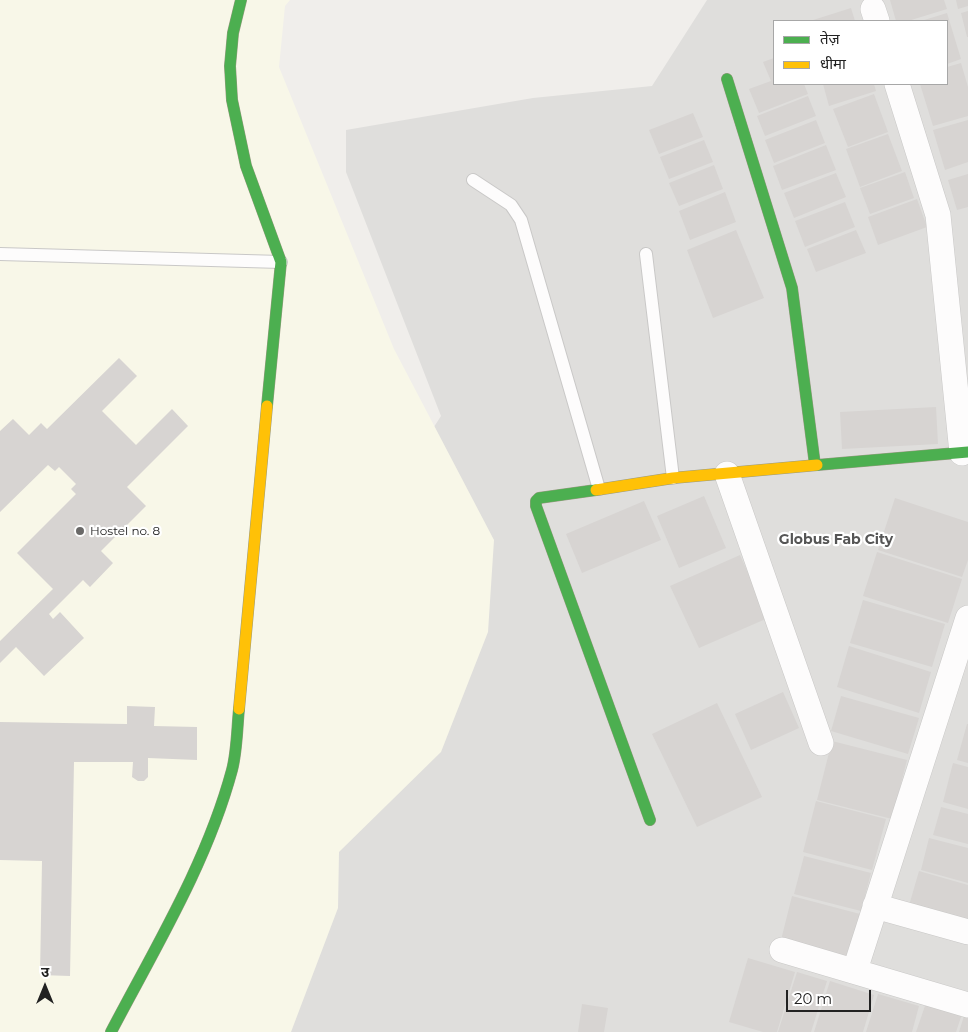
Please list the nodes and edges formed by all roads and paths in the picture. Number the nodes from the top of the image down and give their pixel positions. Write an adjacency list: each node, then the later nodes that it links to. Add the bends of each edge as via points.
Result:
1 (241, 0): 7 (street, via 231,40 230,89 252,189)
2 (727, 79): 9 (street, via 792,288)
3 (897, 85): 8 (street, via 938,216)
4 (473, 180): 12 (lane, via 511,204 521,220)
5 (0, 254): 7 (lane)
6 (646, 254): 11 (lane)
7 (281, 262): 21 (street, via 233,768 221,812)
8 (965, 452): 9 (street)
9 (815, 465): 10 (street)
10 (727, 474): 11 (street); 14 (street)
11 (673, 478): 12 (street)
12 (599, 489): 15 (street, via 539,498 536,506)
13 (968, 618): 16 (street)
14 (821, 743)
15 (650, 820)
16 (875, 906): 17 (street); 19 (street)
17 (968, 932)
18 (782, 950): 19 (street)
19 (855, 970): 20 (street)
20 (968, 1005)
21 (111, 1032)

